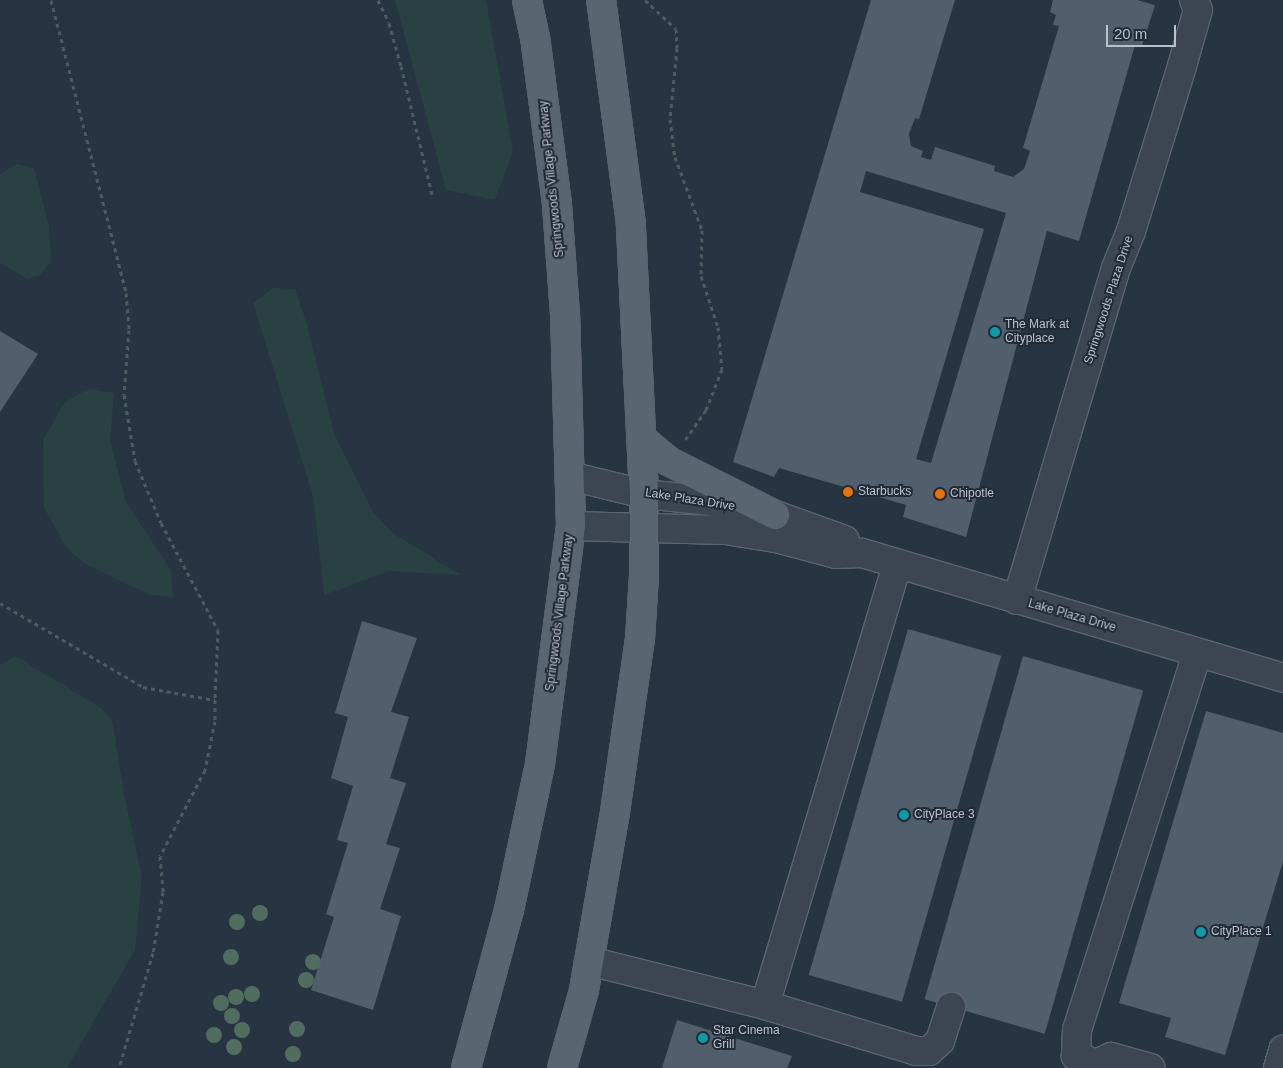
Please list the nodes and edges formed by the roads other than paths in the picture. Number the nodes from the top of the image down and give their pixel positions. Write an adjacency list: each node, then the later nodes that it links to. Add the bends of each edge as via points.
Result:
1 (527, 0): 5 (main road, Springwoods Village Parkway, via 557,204 565,314)
2 (601, 0): 4 (main road, via 631,224)
3 (1194, 0): 12 (street, Springwoods Plaza Drive, via 1198,10 1131,231 1116,268)
4 (641, 438): 6 (main road); 7 (main road, via 668,461)
5 (570, 476): 6 (street, Lake Plaza Drive); 8 (main road, Springwoods Village Parkway)
6 (644, 494): 7 (street, Lake Plaza Drive, via 711,501); 9 (main road)
7 (775, 515): 10 (street, Lake Plaza Drive, via 842,538)
8 (571, 526): 9 (street, Lake Plaza Drive); 20 (main road, Springwoods Village Parkway, via 540,764 509,910)
9 (645, 528): 10 (street, Lake Plaza Drive, via 726,530 776,538 836,554); 15 (main road, via 640,639)
10 (862, 553): 11 (street, Lake Plaza Drive)
11 (898, 564): 12 (street, Lake Plaza Drive); 16 (street)
12 (1017, 600): 13 (street, Lake Plaza Drive)
13 (1197, 653): 14 (street, Lake Plaza Drive); 19 (street, via 1077,1030 1076,1056)
14 (1283, 678)
15 (589, 961): 16 (street); 21 (main road)
16 (765, 1005): 17 (street, via 916,1052 929,1051 940,1041)
17 (951, 1007)
18 (1283, 1050): 23 (street)
19 (1097, 1066): 22 (street, via 1111,1057)
20 (466, 1068)
21 (562, 1068)
22 (1151, 1068)
23 (1278, 1068)

